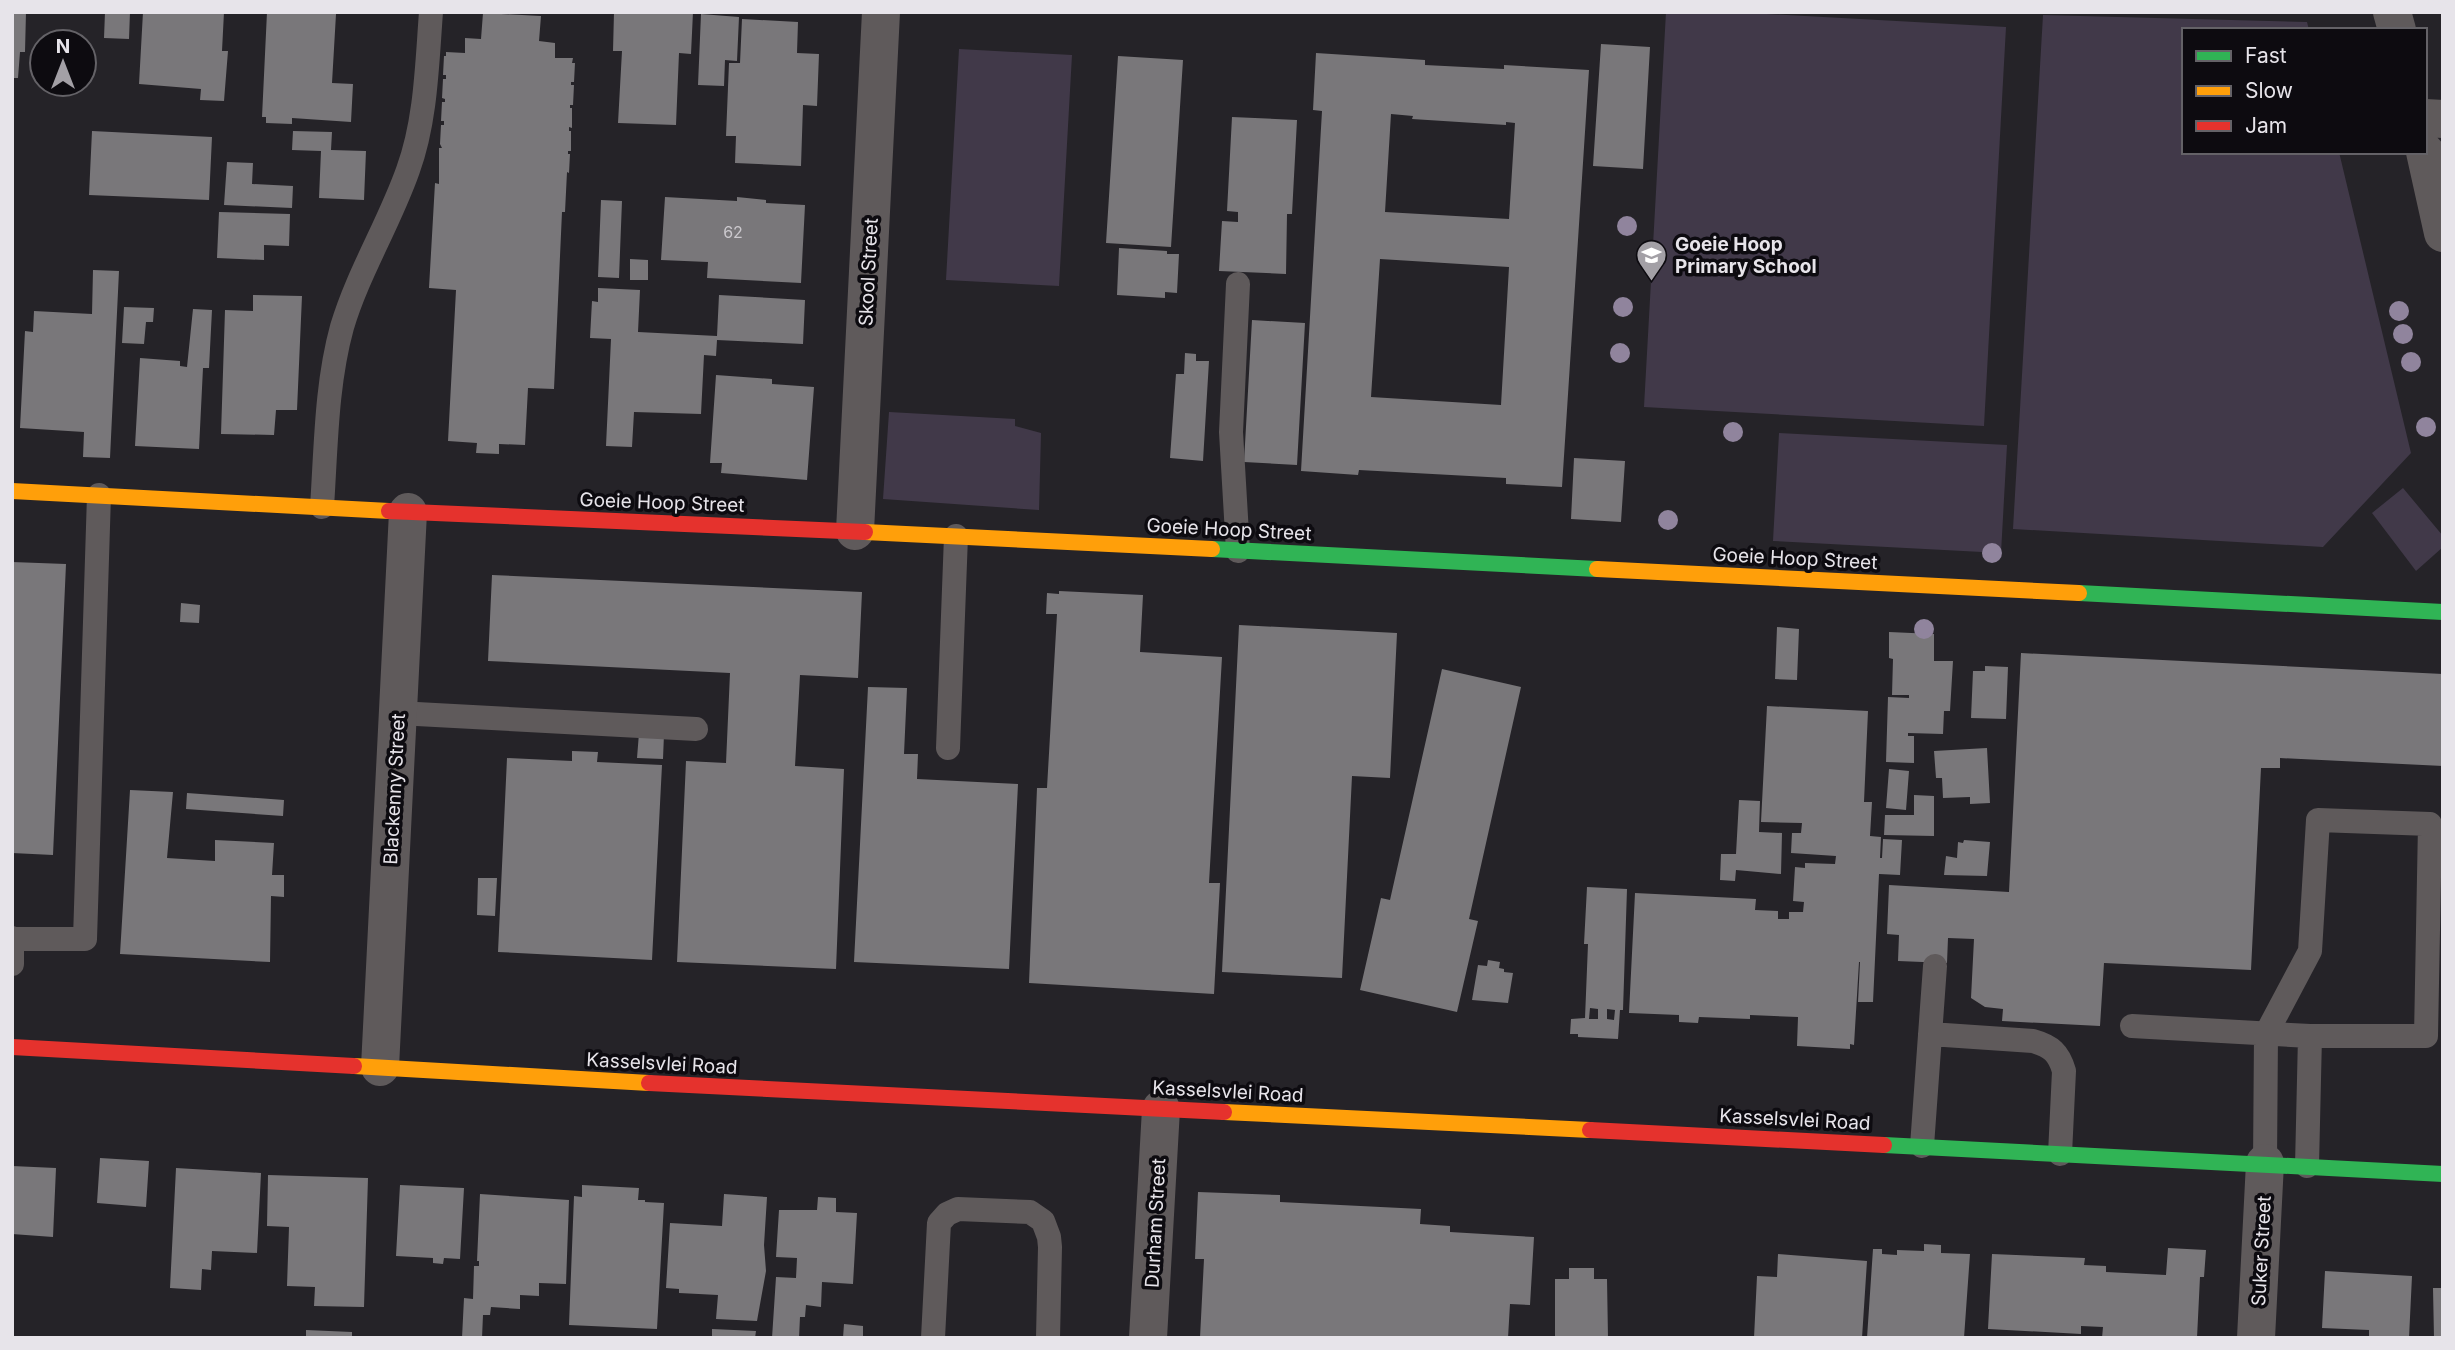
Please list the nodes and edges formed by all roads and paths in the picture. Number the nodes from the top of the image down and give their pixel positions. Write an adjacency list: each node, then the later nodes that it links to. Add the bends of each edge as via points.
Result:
1 (431, 12): 8 (lane, via 418,136 409,170 342,328 331,387)
2 (881, 12): 10 (street, Skool Street)
3 (2425, 154): 4 (street)
4 (2443, 233)
5 (1238, 284): 12 (lane, via 1231,432)
6 (12, 491): 7 (street, Goeie Hoop Street)
7 (99, 495): 8 (street, Goeie Hoop Street); 17 (lane, via 85,939)
8 (322, 507): 9 (street, Goeie Hoop Street)
9 (408, 512): 10 (street, Goeie Hoop Street); 14 (street, Blackenny Street)
10 (855, 531): 11 (street, Goeie Hoop Street)
11 (956, 537): 12 (street, Goeie Hoop Street); 16 (lane)
12 (1238, 551): 13 (street, Goeie Hoop Street)
13 (2443, 612)
14 (398, 713): 15 (lane); 24 (street, Blackenny Street)
15 (696, 729)
16 (948, 748)
17 (13, 947)
18 (1935, 966): 20 (lane)
19 (2132, 1026): 21 (lane)
20 (1930, 1034): 26 (lane); 27 (lane, via 2033,1041 2055,1051 2064,1071)
21 (2266, 1034): 22 (lane); 22 (lane, via 2310,951 2318,820 2430,824 2426,1036); 28 (lane)
22 (2310, 1036): 29 (lane)
23 (12, 1047): 24 (street, Kasselsvlei Road)
24 (380, 1067): 25 (street, Kasselsvlei Road)
25 (1161, 1109): 26 (street, Kasselsvlei Road); 33 (street, Durham Street)
26 (1922, 1146): 27 (street, Kasselsvlei Road)
27 (2060, 1154): 28 (street, Kasselsvlei Road)
28 (2265, 1163): 29 (street, Kasselsvlei Road); 34 (street, Suker Street)
29 (2307, 1166): 30 (street, Kasselsvlei Road)
30 (2443, 1174)
31 (933, 1338): 32 (lane, via 939,1223 958,1209 1030,1212 1042,1221 1050,1247)
32 (1048, 1338)
33 (1148, 1338)
34 (2256, 1338)

